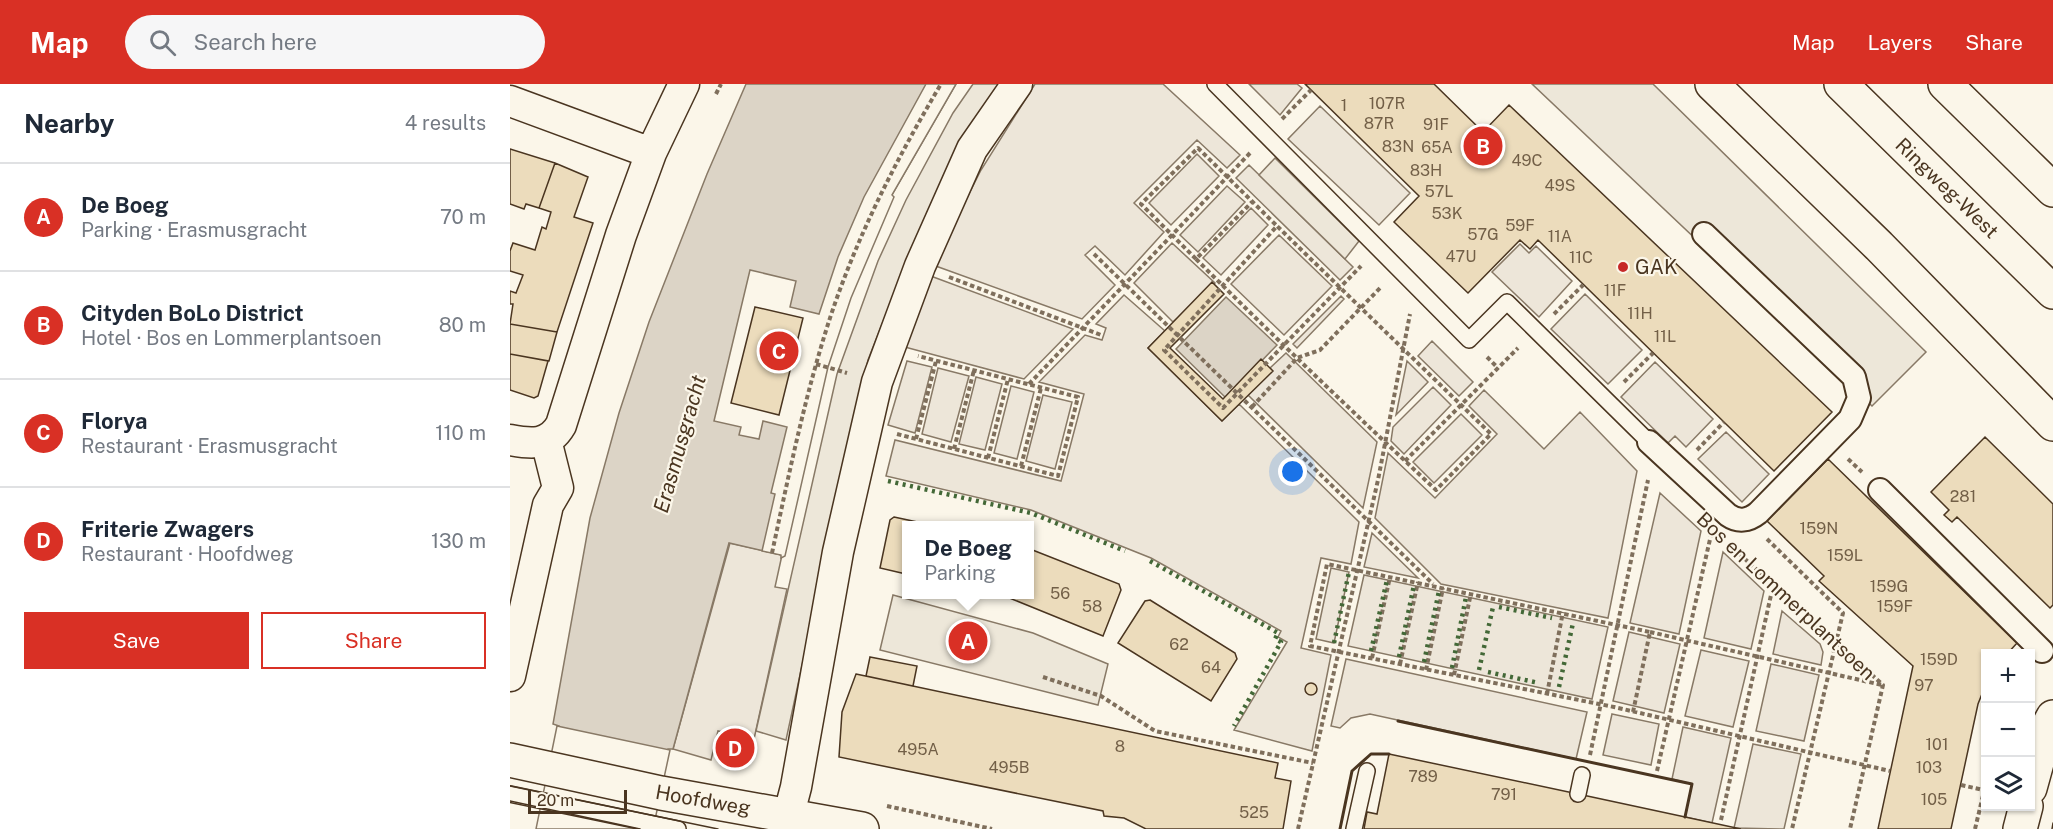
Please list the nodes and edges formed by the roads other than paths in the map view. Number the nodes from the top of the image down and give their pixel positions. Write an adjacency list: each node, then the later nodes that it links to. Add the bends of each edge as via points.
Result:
1 (684, 84): 8 (street)
2 (1017, 84): 28 (street, via 972,149 888,348 838,552)
3 (1215, 84): 15 (lane, Bos en Lommerplantsoen, via 1469,340 1507,302)
4 (1712, 84): 12 (main road)
5 (1841, 84): 11 (main road, Ringweg-West)
6 (1946, 84): 9 (main road)
7 (510, 102): 8 (street)
8 (651, 153): 14 (street, via 561,425)
9 (2053, 190)
10 (1704, 234): 15 (street, Bos en Lommerplantsoen, via 1854,377 1859,399 1856,409 1829,440 1758,513 1746,520 1728,515)
11 (2053, 292)
12 (2053, 424)
13 (510, 440): 14 (street, via 535,444)
14 (546, 440): 18 (street, via 558,488 548,505)
15 (1649, 442)
16 (1880, 490): 17 (street)
17 (2042, 651)
18 (510, 676)
19 (2053, 717): 22 (main road)
20 (519, 763): 26 (main road, Hoofdweg)
21 (1367, 771): 31 (lane)
22 (2035, 772)
23 (1582, 775): 25 (lane)
24 (510, 794): 26 (lane, Hoofdweg, via 542,801)
25 (1578, 794)
26 (658, 809): 28 (main road, Hoofdweg); 29 (lane, Hoofdweg)
27 (2025, 811): 32 (main road)
28 (787, 822): 30 (main road, Hoofdweg)
29 (678, 829)
30 (862, 829)
31 (1354, 829)
32 (2020, 829)

